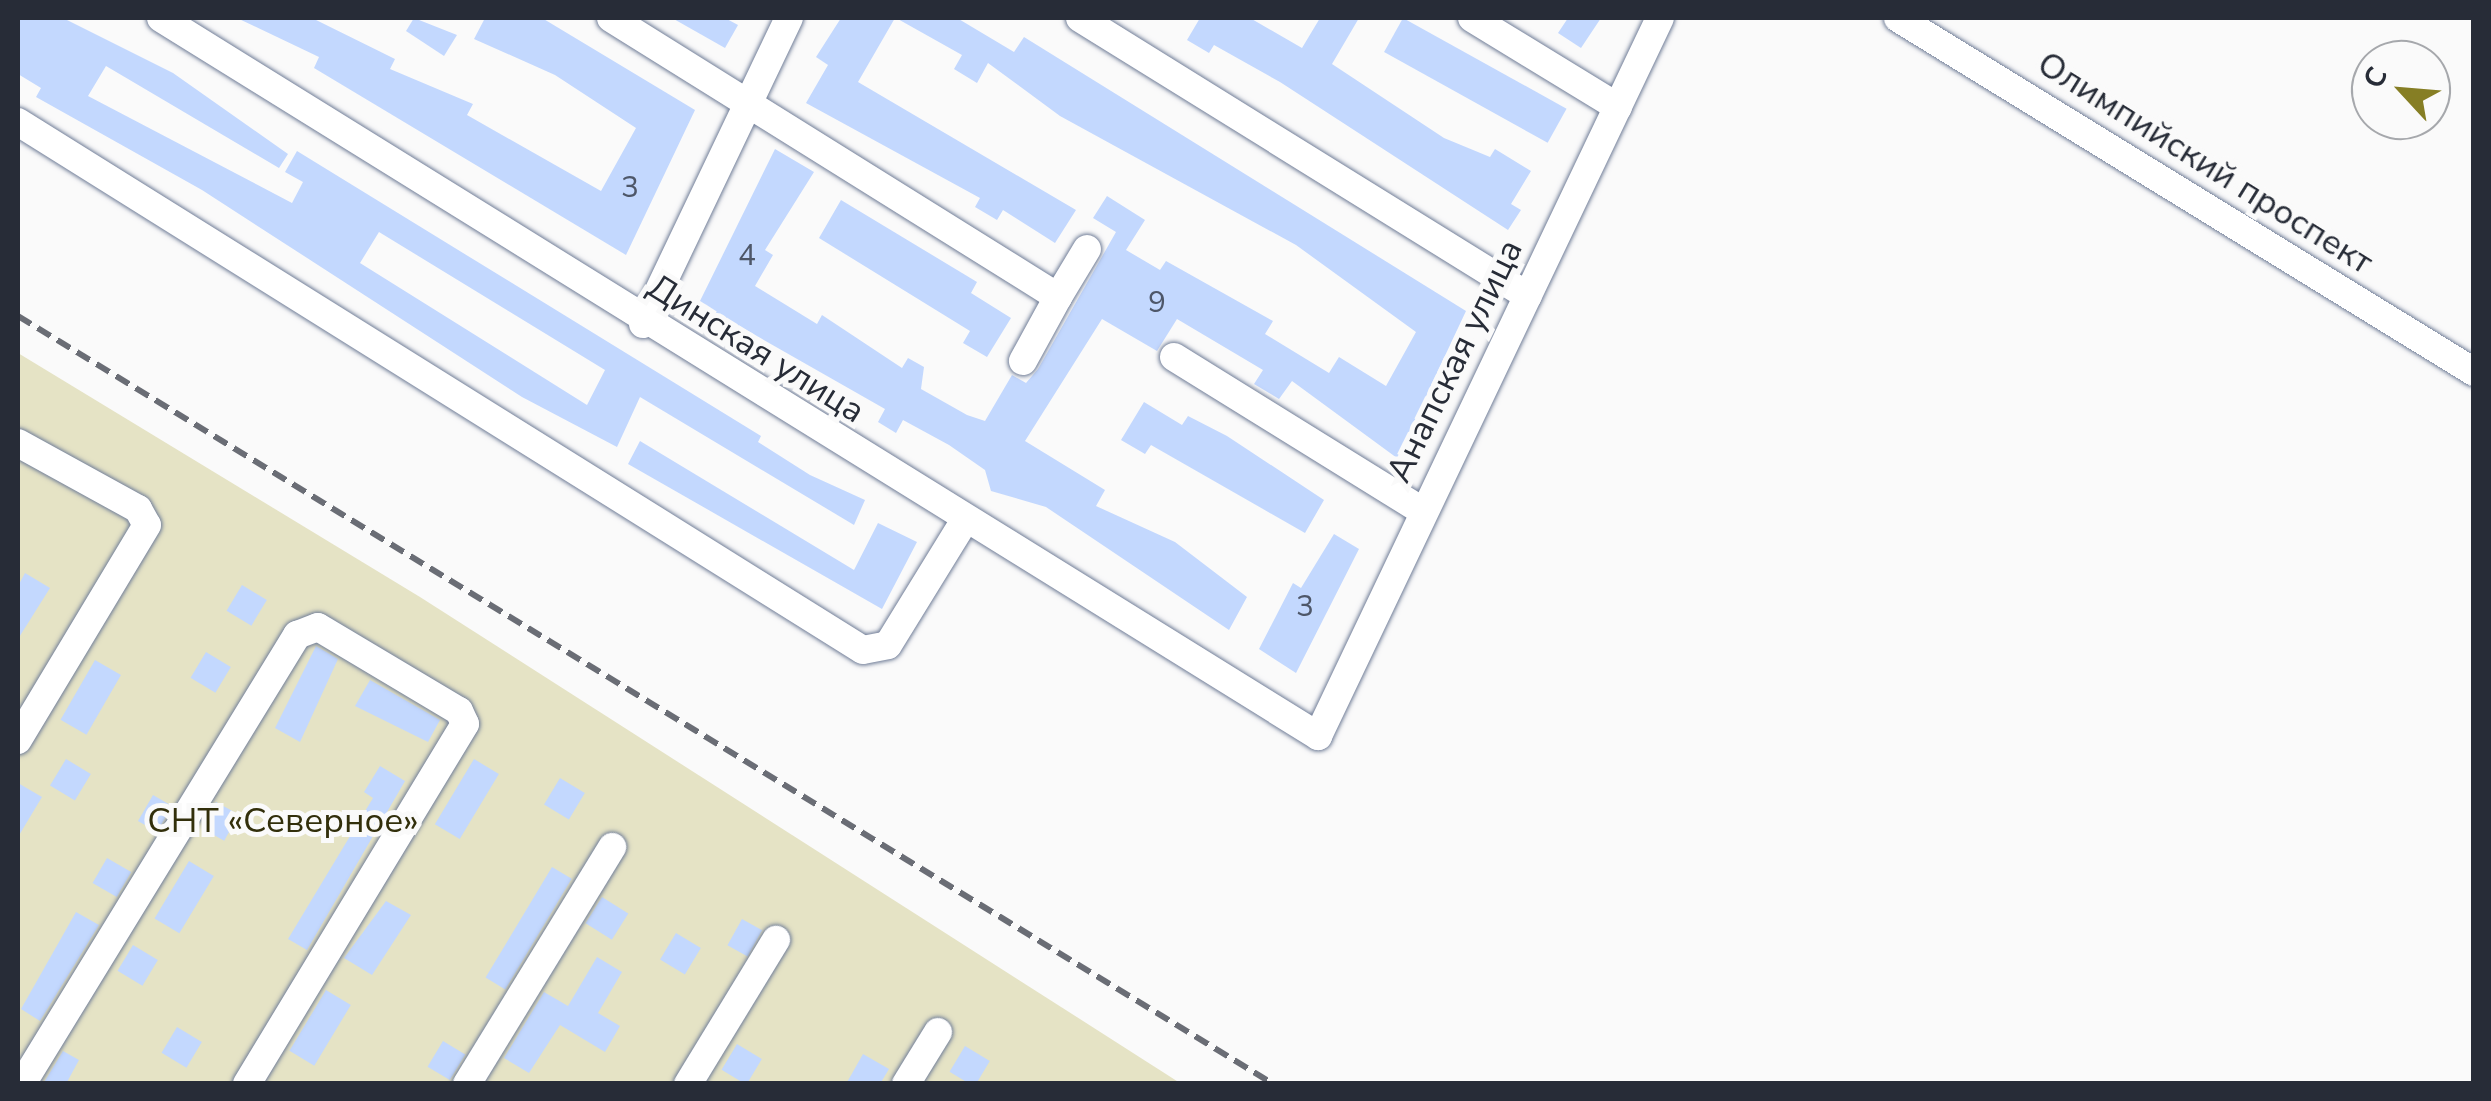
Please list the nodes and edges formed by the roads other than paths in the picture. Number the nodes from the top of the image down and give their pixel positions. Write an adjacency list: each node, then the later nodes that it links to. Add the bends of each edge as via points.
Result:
1 (160, 18): 14 (street, Динская улица)
2 (612, 18): 8 (street)
3 (789, 18): 8 (street)
4 (1080, 18): 12 (street)
5 (1472, 18): 9 (street)
6 (1660, 18): 9 (street, Анапская улица)
7 (1898, 18): 17 (street, Олимпийский проспект)
8 (749, 100): 13 (street); 14 (street)
9 (1618, 106): 12 (street, Анапская улица)
10 (18, 122): 20 (street, via 863,650 888,645)
11 (1087, 249): 13 (street)
12 (1528, 296): 19 (street, Анапская улица)
13 (1058, 298): 16 (street)
14 (643, 324): 20 (street, Динская улица)
15 (1174, 358): 19 (street)
16 (1023, 361)
17 (2474, 372)
18 (18, 443): 22 (street, via 138,509 143,536)
19 (1424, 512): 21 (street, Анапская улица)
20 (965, 520): 21 (street, Динская улица)
21 (1318, 736)
22 (18, 740)
23 (612, 847): 28 (street)
24 (776, 940): 29 (street)
25 (938, 1032): 30 (street)
26 (22, 1084): 27 (street, via 297,635 326,630 459,711 457,745)
27 (247, 1084)
28 (467, 1084)
29 (688, 1084)
30 (906, 1084)

